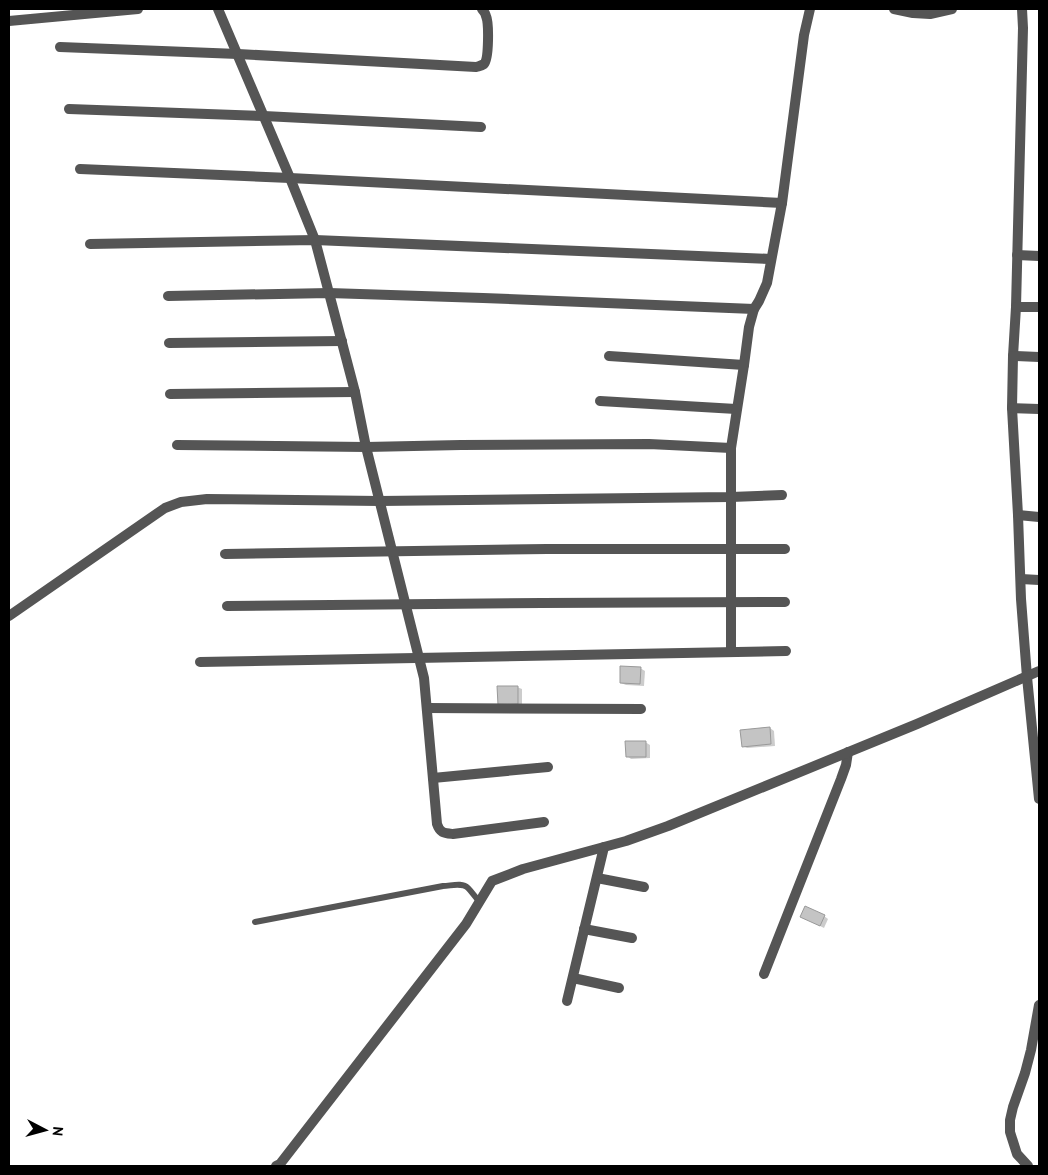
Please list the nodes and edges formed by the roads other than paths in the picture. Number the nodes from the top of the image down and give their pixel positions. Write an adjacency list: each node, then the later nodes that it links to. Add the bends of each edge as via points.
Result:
1 (138, 9): 8 (street)
2 (218, 9): 10 (street)
3 (482, 9): 10 (street, via 487,20 488,55 482,66)
4 (810, 9): 16 (street)
5 (894, 9): 6 (street, via 930,14)
6 (952, 9)
7 (1022, 9): 19 (street)
8 (9, 21)
9 (60, 47): 10 (street)
10 (238, 54): 12 (street)
11 (68, 109): 12 (street)
12 (264, 116): 13 (street); 15 (street)
13 (481, 127)
14 (80, 169): 15 (street)
15 (290, 178): 16 (street); 17 (street)
16 (782, 203): 21 (street)
17 (315, 240): 18 (street); 21 (street); 22 (street)
18 (90, 244)
19 (1017, 256): 20 (street); 24 (street)
20 (1039, 256)
21 (771, 259): 26 (street, via 767,282)
22 (329, 293): 23 (street); 26 (street); 27 (street)
23 (168, 296)
24 (1016, 307): 25 (street); 30 (street)
25 (1039, 307)
26 (754, 309): 32 (street)
27 (342, 341): 28 (street); 33 (street)
28 (170, 342)
29 (609, 356): 32 (street)
30 (1013, 356): 31 (street); 36 (street)
31 (1039, 357)
32 (744, 365): 37 (street)
33 (355, 392): 34 (street); 40 (street)
34 (170, 394)
35 (600, 401): 37 (street)
36 (1012, 408): 38 (street); 45 (street)
37 (736, 409): 41 (street)
38 (1039, 409)
39 (177, 445): 40 (street)
40 (366, 447): 41 (street, via 649,444); 44 (street)
41 (731, 448): 43 (street)
42 (782, 495): 43 (street)
43 (731, 497): 44 (street); 47 (street)
44 (380, 501): 49 (street); 57 (street, via 207,499 181,502 165,508)
45 (1018, 515): 46 (street); 51 (street)
46 (1039, 517)
47 (731, 550): 48 (street); 49 (street); 53 (street)
48 (785, 550)
49 (392, 552): 50 (street); 55 (street)
50 (225, 554)
51 (1021, 579): 52 (street); 63 (street)
52 (1039, 580)
53 (731, 602): 54 (street); 55 (street); 59 (street)
54 (785, 602)
55 (406, 604): 56 (street); 60 (street)
56 (228, 606)
57 (9, 616)
58 (786, 651): 59 (street)
59 (731, 652): 60 (street)
60 (420, 658): 61 (street); 64 (street)
61 (200, 662)
62 (1039, 671): 63 (street)
63 (1027, 677): 66 (street); 69 (street)
64 (427, 708): 65 (street); 68 (street)
65 (641, 709)
66 (848, 752): 71 (street, via 668,826); 78 (street, via 841,779)
67 (548, 767): 68 (street)
68 (433, 778): 70 (street, via 437,824 444,834)
69 (1039, 799)
70 (544, 822)
71 (604, 847): 72 (street); 74 (street, via 492,881)
72 (596, 878): 73 (street); 76 (street)
73 (644, 887)
74 (479, 901): 75 (lane, via 466,887 443,886); 83 (street, via 466,924)
75 (256, 922)
76 (584, 929): 77 (street); 79 (street)
77 (632, 938)
78 (764, 974)
79 (573, 978): 80 (street); 81 (street)
80 (619, 988)
81 (567, 1001)
82 (1039, 1005): 84 (street, via 1031,1050 1010,1120 1017,1154)
83 (276, 1166)
84 (1028, 1166)

